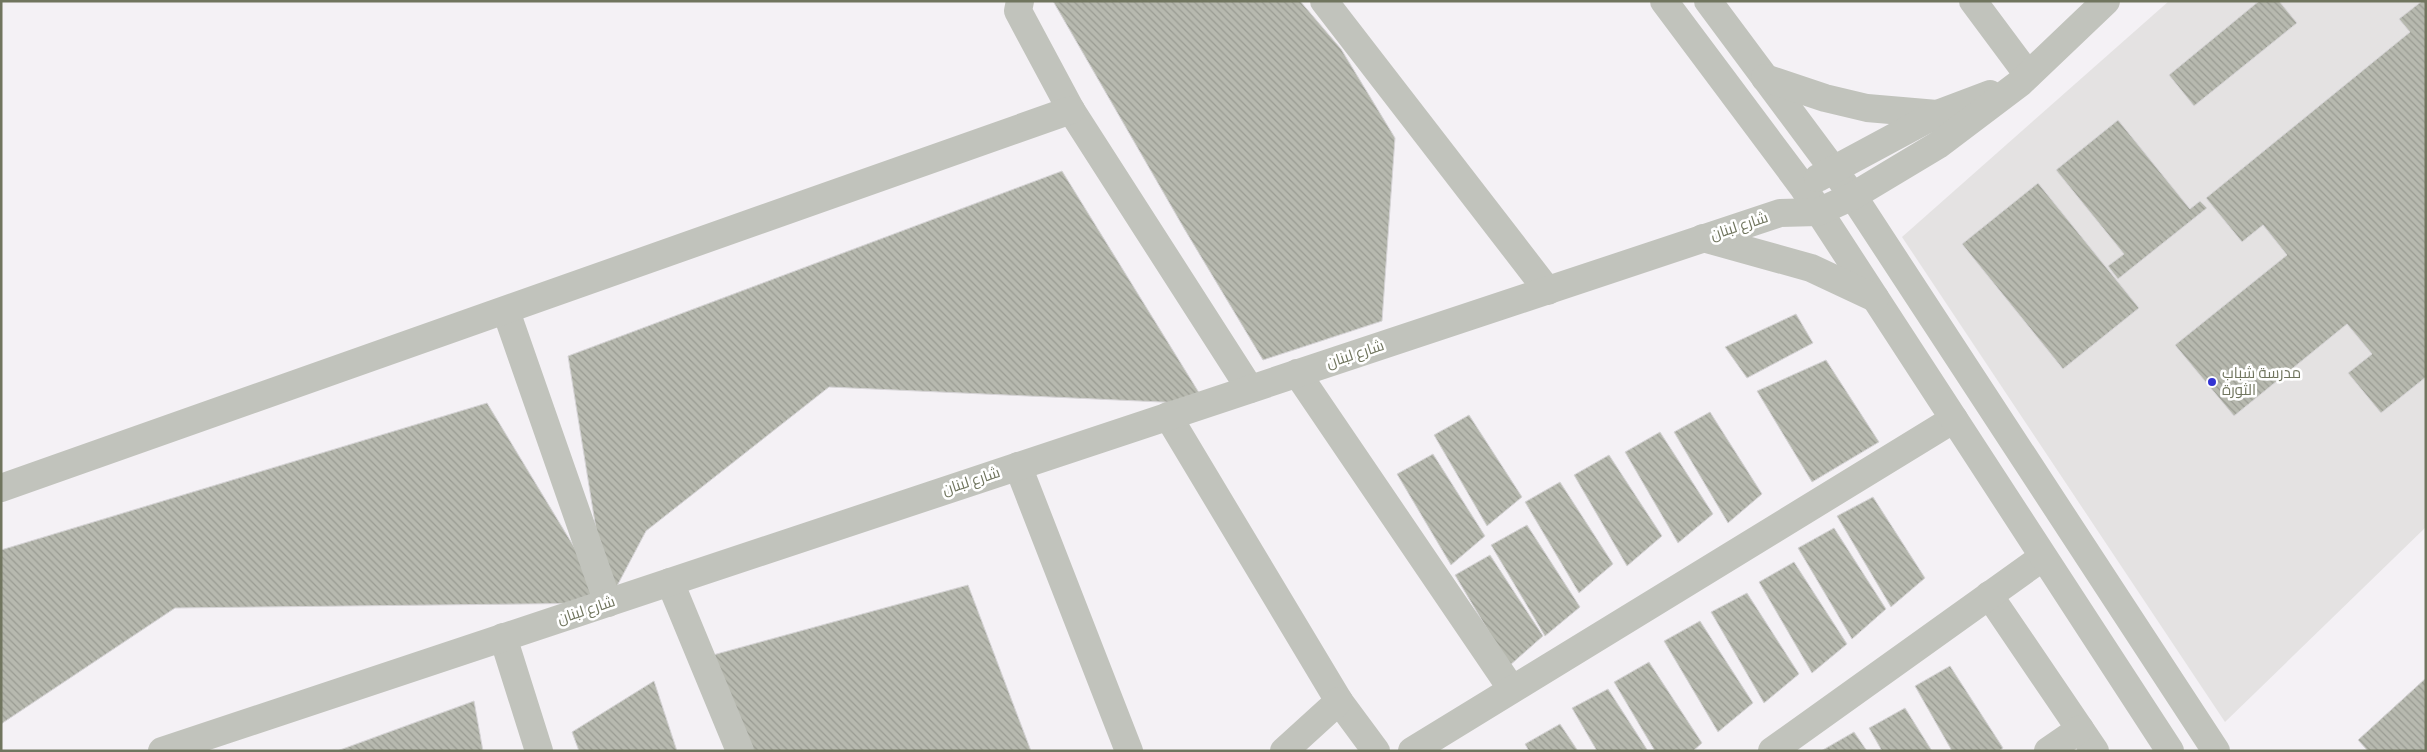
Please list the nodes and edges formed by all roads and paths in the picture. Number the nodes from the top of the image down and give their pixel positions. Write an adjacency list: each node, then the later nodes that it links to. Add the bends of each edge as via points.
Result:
1 (1020, 1): 9 (street, via 1018,11)
2 (1324, 1): 17 (street)
3 (1664, 1): 12 (street)
4 (1708, 1): 7 (street)
5 (1973, 1): 8 (street)
6 (2106, 1): 8 (street, شارع لبنان)
7 (1765, 78): 10 (street, via 1867,108); 11 (street)
8 (2024, 79): 10 (street, شارع لبنان); 13 (street, شارع لبنان, via 1938,145)
9 (1071, 110): 19 (street); 21 (street)
10 (1937, 114): 11 (street, شارع لبنان)
11 (1832, 170): 12 (street, شارع لبنان); 13 (street)
12 (1803, 187): 14 (street); 15 (street, شارع لبنان)
13 (1852, 196): 14 (street, شارع لبنان); 45 (street)
14 (1818, 212): 15 (street, شارع لبنان); 18 (street)
15 (1780, 213): 16 (street, شارع لبنان)
16 (1703, 238): 17 (street, شارع لبنان); 18 (street, via 1811,268)
17 (1548, 291): 20 (street, شارع لبنان)
18 (1875, 298): 23 (street)
19 (506, 311): 25 (street); 29 (street)
20 (1297, 373): 21 (street, شارع لبنان); 31 (street)
21 (1250, 389): 22 (street, شارع لبنان)
22 (1168, 416): 24 (street, شارع لبنان); 32 (street)
23 (1954, 419): 26 (street); 31 (street)
24 (1018, 466): 27 (street, شارع لبنان); 38 (street)
25 (1, 488)
26 (2043, 556): 28 (street); 44 (street)
27 (670, 582): 29 (street, شارع لبنان); 37 (street)
28 (1989, 595): 33 (street); 42 (street)
29 (608, 602): 30 (street, شارع لبنان)
30 (503, 637): 34 (street, شارع لبنان); 36 (street)
31 (1511, 688): 41 (street)
32 (1339, 701): 39 (street); 40 (street)
33 (2088, 740): 43 (street)
34 (191, 746): 35 (street, شارع لبنان)
35 (162, 751)
36 (539, 751)
37 (740, 751)
38 (1129, 751)
39 (1284, 751)
40 (1376, 751)
41 (1412, 751)
42 (1772, 751)
43 (2048, 751)
44 (2170, 751)
45 (2216, 751)

